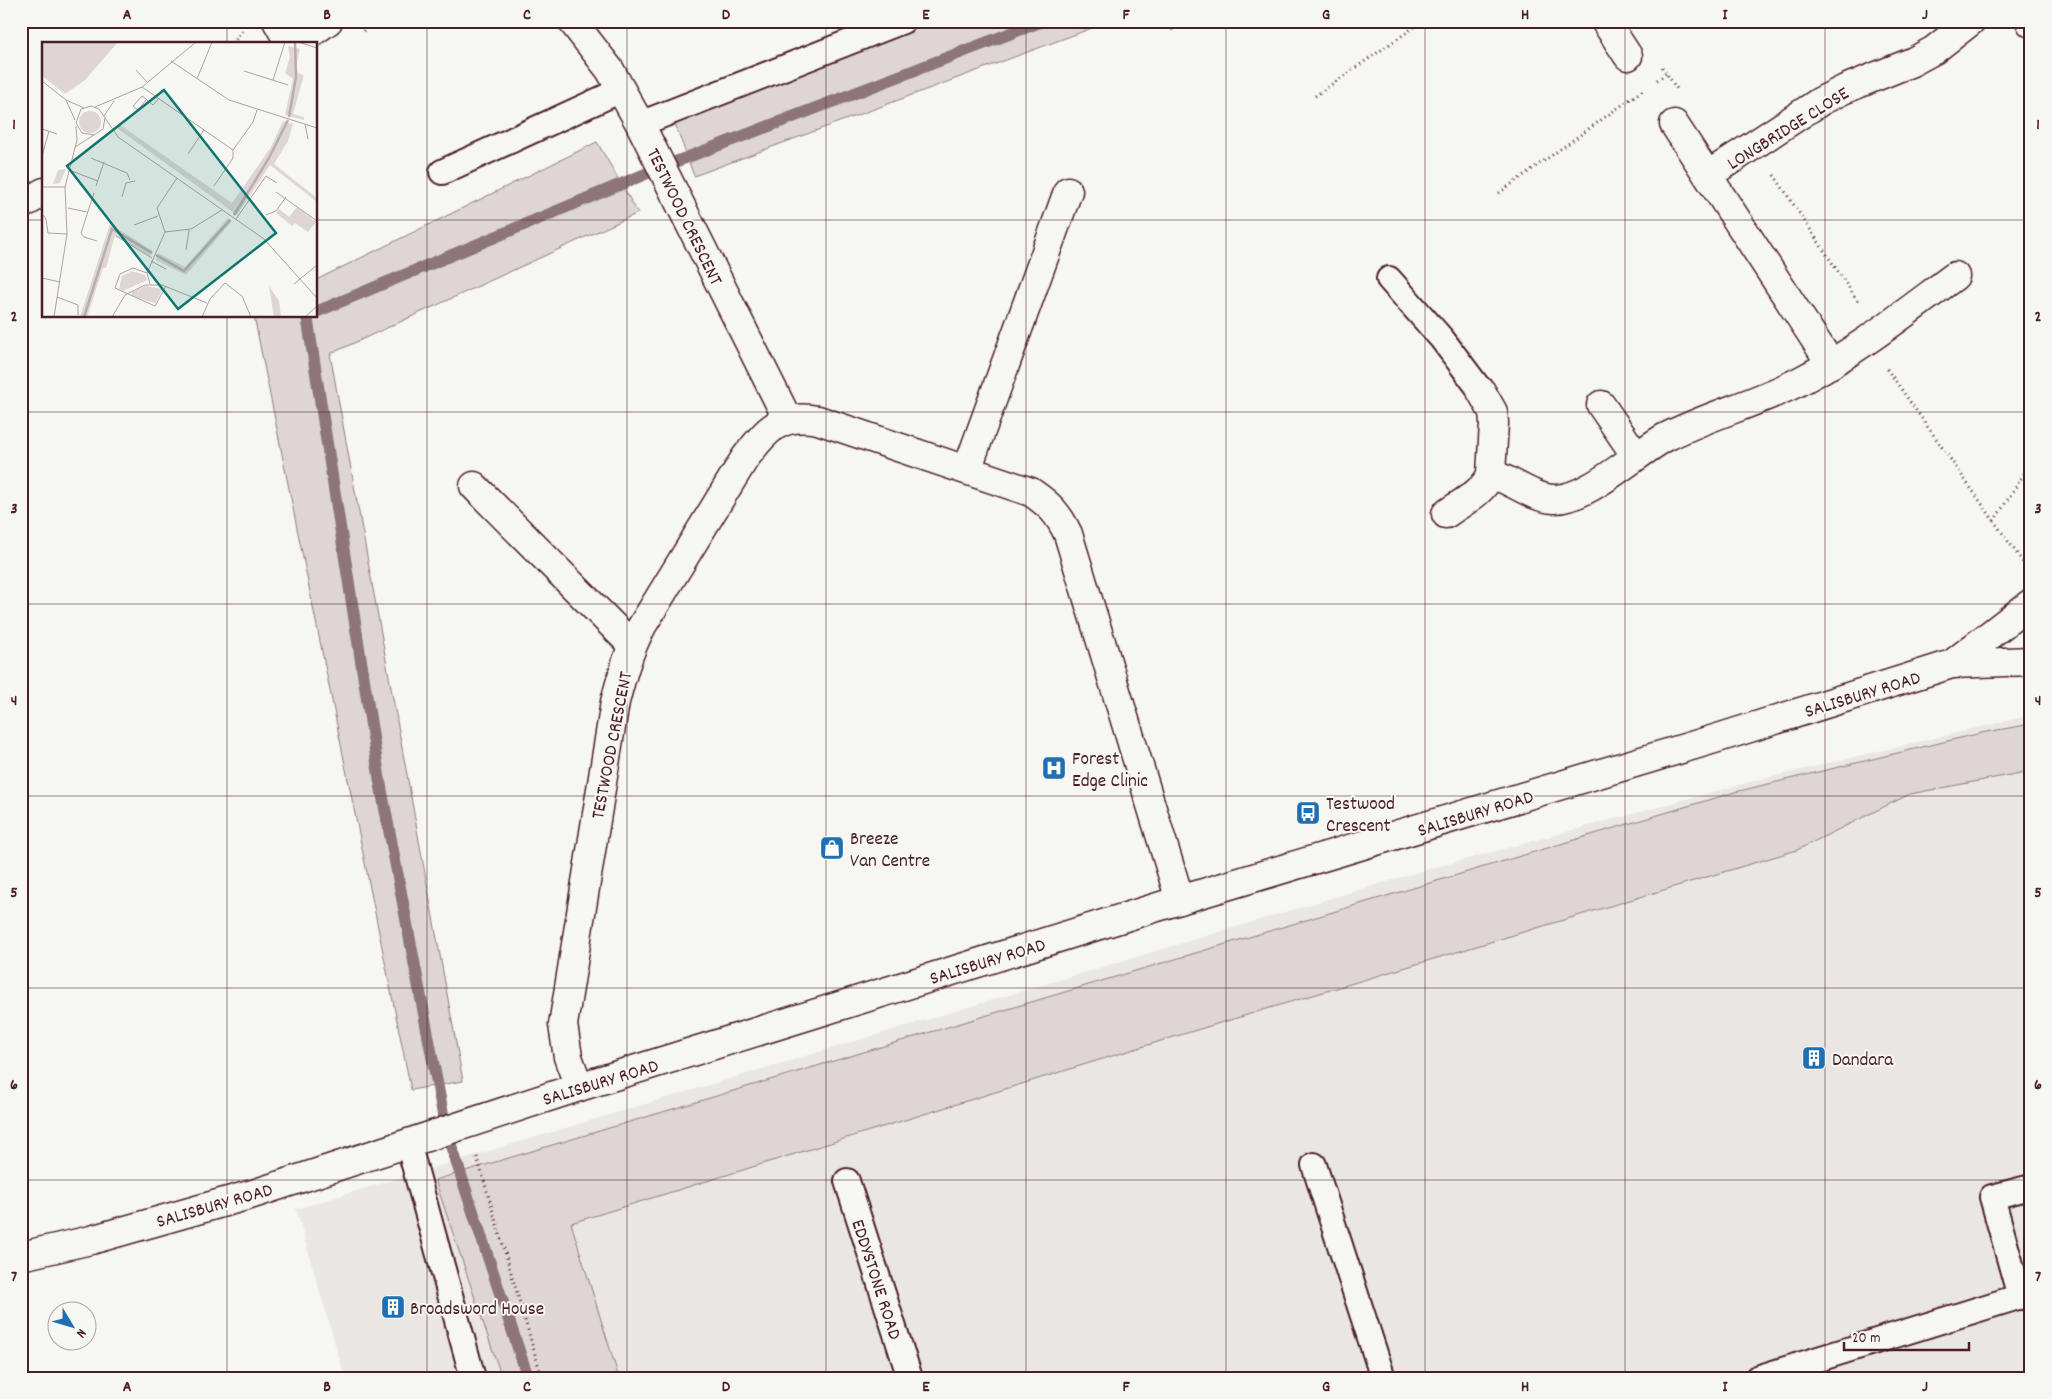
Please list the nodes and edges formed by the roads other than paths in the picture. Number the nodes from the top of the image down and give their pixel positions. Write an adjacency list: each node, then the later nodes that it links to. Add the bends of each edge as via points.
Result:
1 (277, 21): 7 (street)
2 (328, 21): 8 (street)
3 (572, 21): 10 (street, TESTWOOD CRESCENT)
4 (903, 21): 11 (lane)
5 (1604, 21): 9 (street)
6 (1971, 21): 14 (street, LONGBRIDGE CLOSE, via 1934,50 1912,62 1821,101)
7 (289, 42)
8 (298, 42)
9 (1628, 56)
10 (622, 90): 11 (street, TESTWOOD CRESCENT); 13 (lane)
11 (640, 124): 23 (street, TESTWOOD CRESCENT)
12 (1674, 124): 14 (street, LONGBRIDGE CLOSE)
13 (442, 172)
14 (1708, 176): 20 (street, LONGBRIDGE CLOSE)
15 (1068, 191): 25 (street)
16 (42, 193): 17 (street)
17 (21, 205)
18 (1955, 276): 20 (street)
19 (1389, 279): 21 (lane, via 1442,338)
20 (1831, 364): 24 (street, via 1666,438)
21 (1481, 391): 26 (street, via 1494,423)
22 (1601, 405): 24 (street)
23 (788, 420): 25 (street, TESTWOOD CRESCENT, via 800,417 818,420); 30 (street, TESTWOOD CRESCENT, via 775,425 745,458)
24 (1636, 456): 26 (street, via 1580,492 1555,499)
25 (967, 470): 33 (street, TESTWOOD CRESCENT, via 1030,492 1054,510 1068,534)
26 (1491, 474): 28 (street, via 1482,488)
27 (474, 486): 30 (street)
28 (1446, 514)
29 (2031, 603): 32 (street, SALISBURY ROAD)
30 (632, 645): 34 (street, TESTWOOD CRESCENT, via 616,702 563,1025 568,1056)
31 (2031, 661): 32 (street, SALISBURY ROAD)
32 (1952, 664): 33 (street, SALISBURY ROAD)
33 (1180, 900): 34 (street, SALISBURY ROAD)
34 (579, 1087): 35 (street, SALISBURY ROAD)
35 (408, 1143): 39 (street, SALISBURY ROAD, via 253,1194); 41 (lane)
36 (1314, 1165): 43 (lane)
37 (846, 1181): 42 (lane, EDDYSTONE ROAD)
38 (2031, 1187): 40 (lane, via 1992,1198)
39 (21, 1256)
40 (2026, 1295): 44 (lane)
41 (473, 1378)
42 (910, 1378)
43 (1382, 1378)
44 (1757, 1378)

